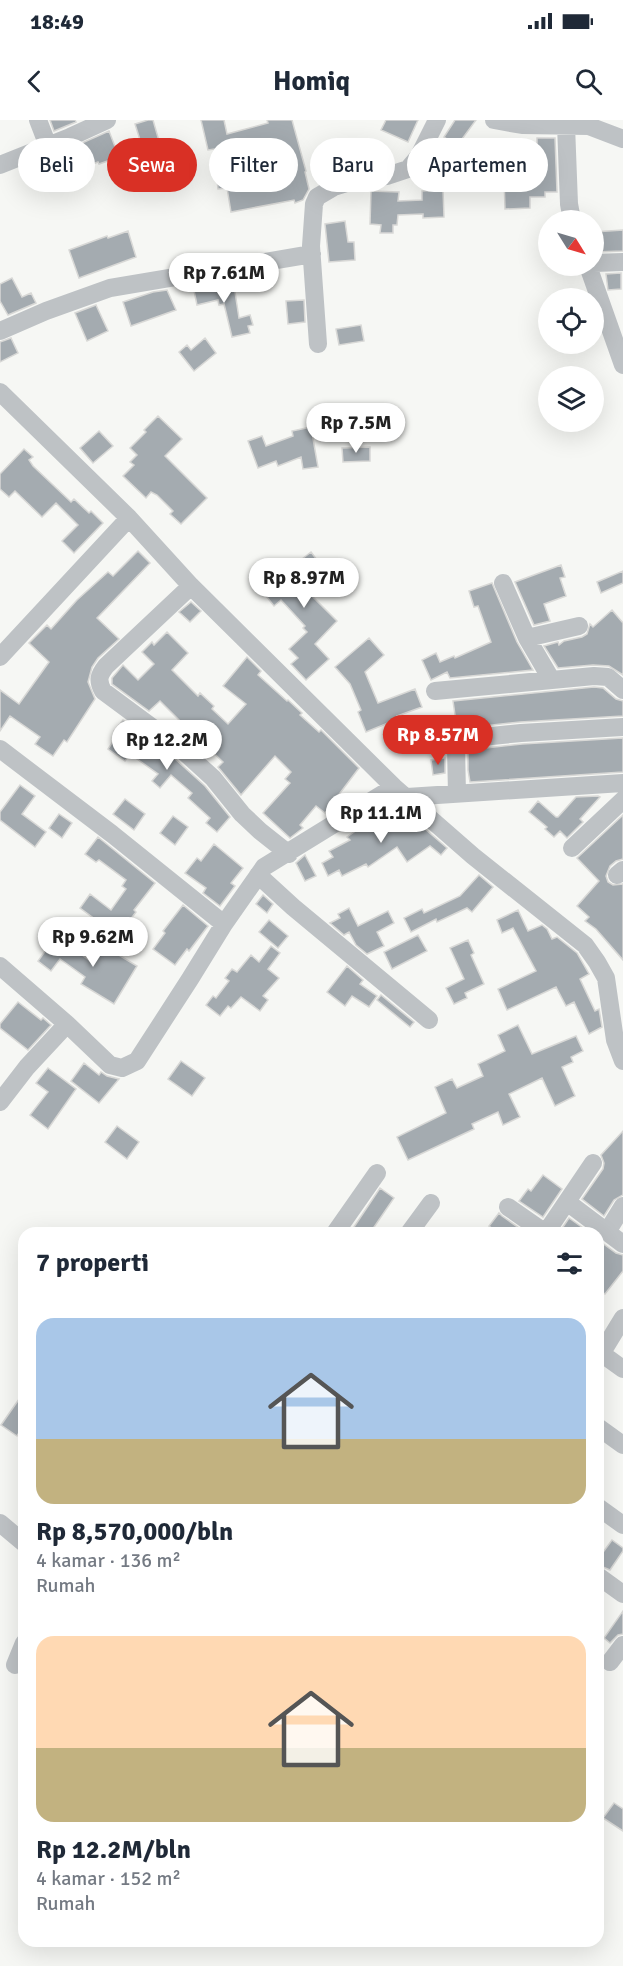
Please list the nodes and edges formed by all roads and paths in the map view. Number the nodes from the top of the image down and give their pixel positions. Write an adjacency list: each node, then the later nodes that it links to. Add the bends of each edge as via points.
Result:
1 (38, 120): 7 (street)
2 (107, 120): 8 (street)
3 (437, 120): 13 (street, via 408,169 363,178 317,197)
4 (494, 120): 6 (street, via 522,125)
5 (589, 123): 6 (street); 9 (street)
6 (566, 125): 12 (street)
7 (45, 138)
8 (66, 138)
9 (623, 139)
10 (18, 158): 11 (street)
11 (0, 165)
12 (570, 210)
13 (312, 254): 18 (street, via 111,288); 19 (street)
14 (623, 262): 15 (street)
15 (604, 263)
16 (593, 276): 17 (street)
17 (615, 319): 20 (street)
18 (0, 331)
19 (318, 344)
20 (623, 365)
21 (0, 392): 22 (street)
22 (129, 518): 24 (street); 27 (street)
23 (503, 583): 26 (street)
24 (191, 586): 34 (street); 38 (street, via 106,666 99,684 102,691 180,748 213,778 242,814)
25 (579, 626): 26 (street)
26 (527, 638): 28 (street)
27 (0, 657)
28 (551, 679): 29 (street, via 601,676 613,680); 30 (street)
29 (623, 690)
30 (435, 691)
31 (623, 727): 35 (street, via 462,739 456,747)
32 (0, 749): 40 (street)
33 (623, 783): 35 (street)
34 (401, 792): 35 (street); 38 (street); 42 (street, via 473,856 585,945)
35 (457, 794)
36 (623, 800): 37 (street)
37 (572, 848)
38 (289, 854): 39 (street, via 264,867)
39 (258, 875): 40 (street); 43 (street)
40 (224, 924): 44 (street, via 136,1061 122,1068 110,1065)
41 (0, 966): 44 (street)
42 (616, 989): 45 (street, via 615,1040)
43 (429, 1020)
44 (67, 1024): 46 (street)
45 (623, 1061)
46 (0, 1102)
47 (593, 1163): 49 (street)
48 (377, 1173): 53 (street)
49 (567, 1202): 56 (street); 57 (street)
50 (430, 1203): 54 (street)
51 (623, 1206): 59 (street)
52 (508, 1207): 55 (street)
53 (339, 1227)
54 (413, 1227)
55 (538, 1227)
56 (550, 1227)
57 (600, 1227)
58 (604, 1230): 59 (street)
59 (607, 1232): 60 (street)
60 (623, 1244)
61 (623, 1318): 62 (street)
62 (604, 1348)
63 (604, 1357): 64 (street)
64 (623, 1369)
65 (604, 1431): 66 (street)
66 (623, 1445)
67 (604, 1511): 69 (street)
68 (0, 1523): 70 (street)
69 (623, 1525)
70 (18, 1538)
71 (604, 1582): 72 (street)
72 (623, 1594)
73 (623, 1646): 75 (street)
74 (18, 1658): 76 (street)
75 (610, 1662)
76 (15, 1665)

